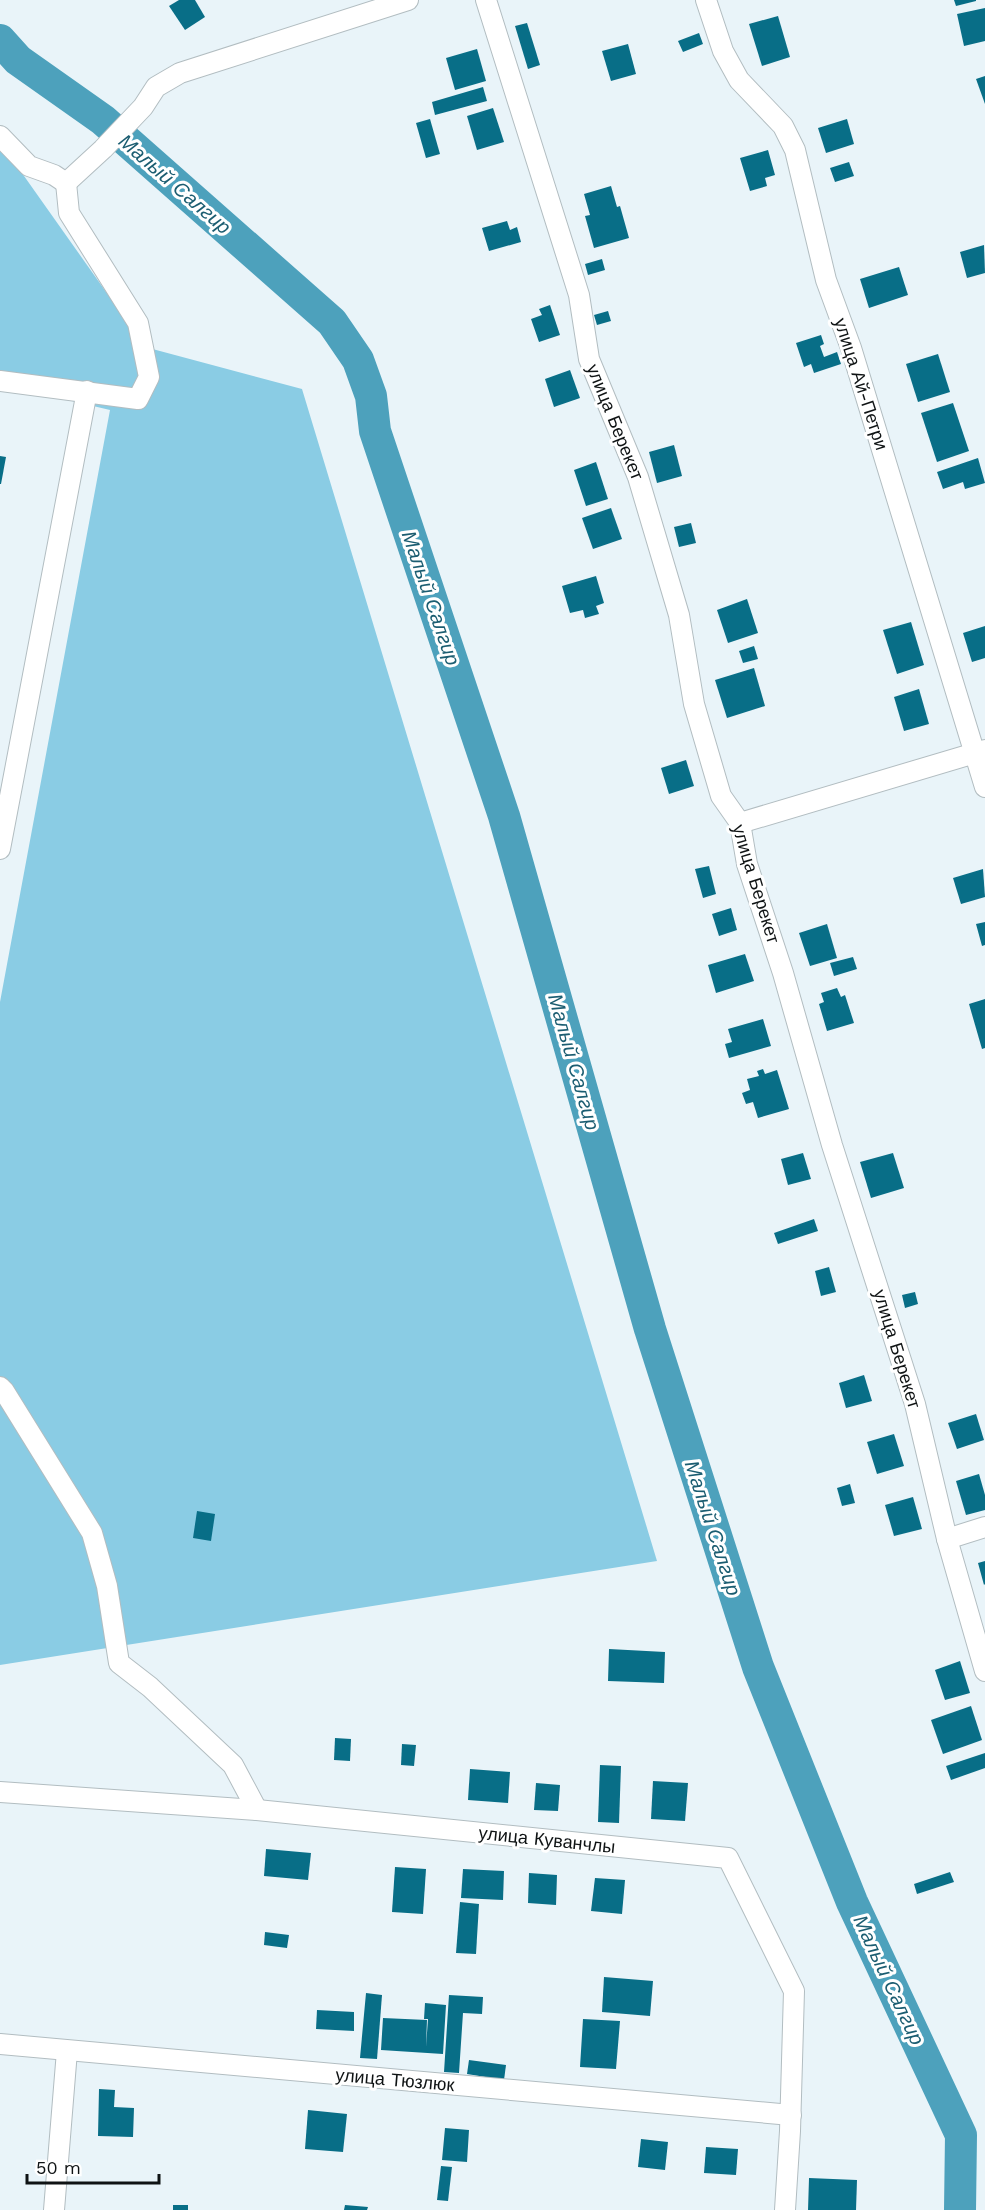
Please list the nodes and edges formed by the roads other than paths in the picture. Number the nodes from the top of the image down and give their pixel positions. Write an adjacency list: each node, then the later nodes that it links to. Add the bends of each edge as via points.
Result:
1 (408, 0): 5 (street, via 180,73 156,87 143,107)
2 (486, 0): 10 (street, улица Берекет, via 579,295 589,359 638,477 679,615 694,704 721,796)
3 (706, 0): 8 (street, улица Ай-Петри, via 723,51 739,80 783,126 795,150 826,280)
4 (0, 136): 5 (street, via 29,166)
5 (66, 183): 7 (street, via 69,213 138,323 149,377 138,399)
6 (0, 381): 7 (street)
7 (87, 391): 11 (street)
8 (980, 752): 9 (street, улица Ай-Петри); 10 (street)
9 (985, 787)
10 (740, 823): 14 (street, улица Берекет, via 747,864 915,1404)
11 (0, 849)
12 (0, 1387): 17 (street, via 92,1533 107,1586 119,1663 232,1765)
13 (985, 1527): 14 (street)
14 (947, 1539): 15 (street, улица Берекет)
15 (985, 1671)
16 (0, 1792): 17 (street, улица Куванчлы)
17 (257, 1810): 20 (street, улица Куванчлы, via 728,1858 794,1991)
18 (0, 2044): 19 (street, улица Тюзлюк)
19 (67, 2051): 20 (street, улица Тюзлюк); 21 (street)
20 (791, 2115): 22 (street, улица Куванчлы)
21 (54, 2210)
22 (785, 2210)

